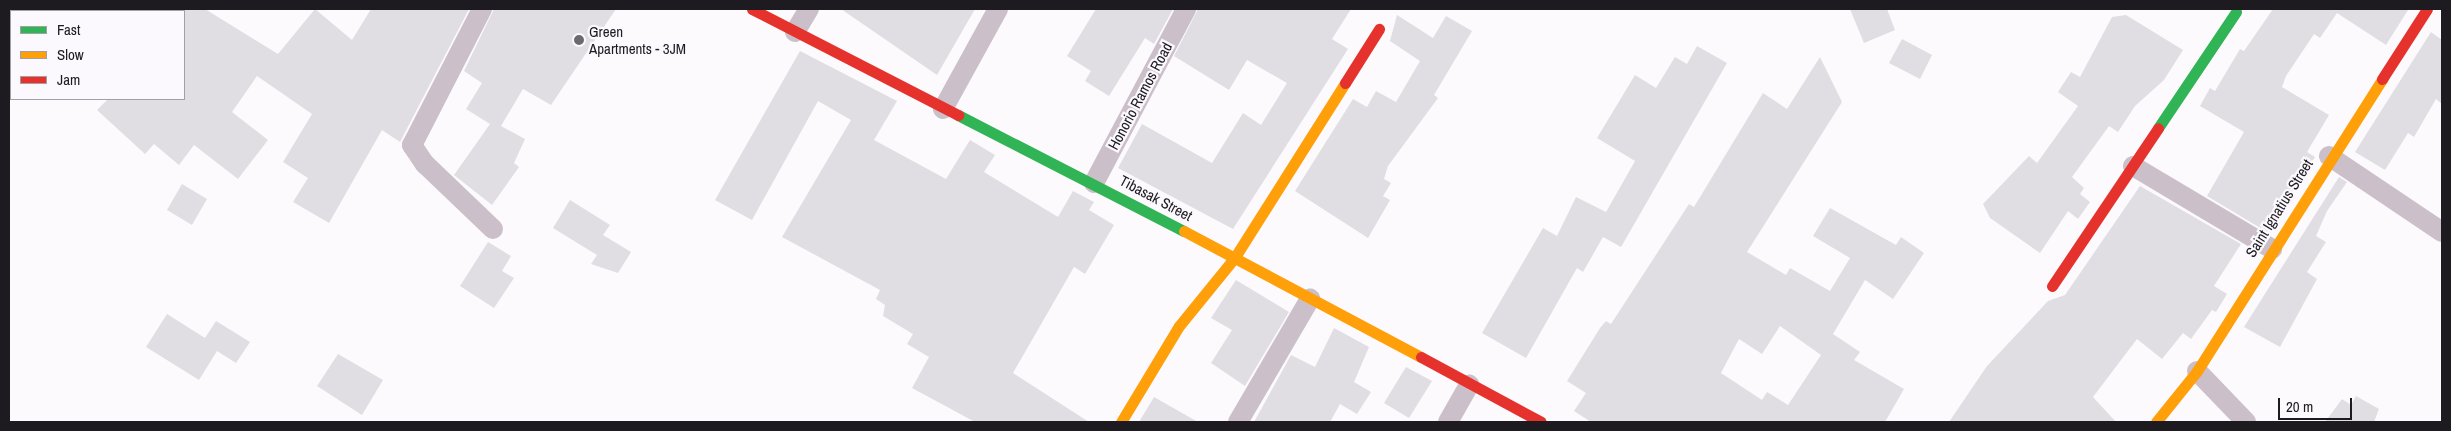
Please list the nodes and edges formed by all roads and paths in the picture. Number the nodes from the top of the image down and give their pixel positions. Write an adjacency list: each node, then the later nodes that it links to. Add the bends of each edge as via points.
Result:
1 (482, 9): 14 (street, via 412,145 431,170)
2 (752, 9): 9 (street, Tibasak Street)
3 (809, 9): 9 (street)
4 (998, 9): 10 (street)
5 (1186, 9): 13 (street, Honorio Ramos Road)
6 (2427, 9): 11 (street, Saint Ignatius Street)
7 (2236, 12): 12 (street)
8 (1379, 30): 17 (street)
9 (795, 32): 10 (street, Tibasak Street)
10 (943, 109): 13 (street, Tibasak Street)
11 (2329, 156): 15 (street); 16 (street, Saint Ignatius Street)
12 (2133, 166): 16 (street); 18 (street)
13 (1094, 183): 17 (street, Tibasak Street)
14 (493, 229)
15 (2442, 232)
16 (2272, 249): 20 (street, Saint Ignatius Street)
17 (1235, 257): 19 (street, Tibasak Street); 22 (street, via 1179,326)
18 (2052, 286)
19 (1310, 299): 21 (street, Tibasak Street); 23 (street)
20 (2197, 371): 26 (street, Saint Ignatius Street); 27 (street)
21 (1469, 385): 24 (street); 25 (street, Tibasak Street)
22 (1121, 422)
23 (1238, 422)
24 (1448, 422)
25 (1541, 422)
26 (2156, 422)
27 (2246, 422)

